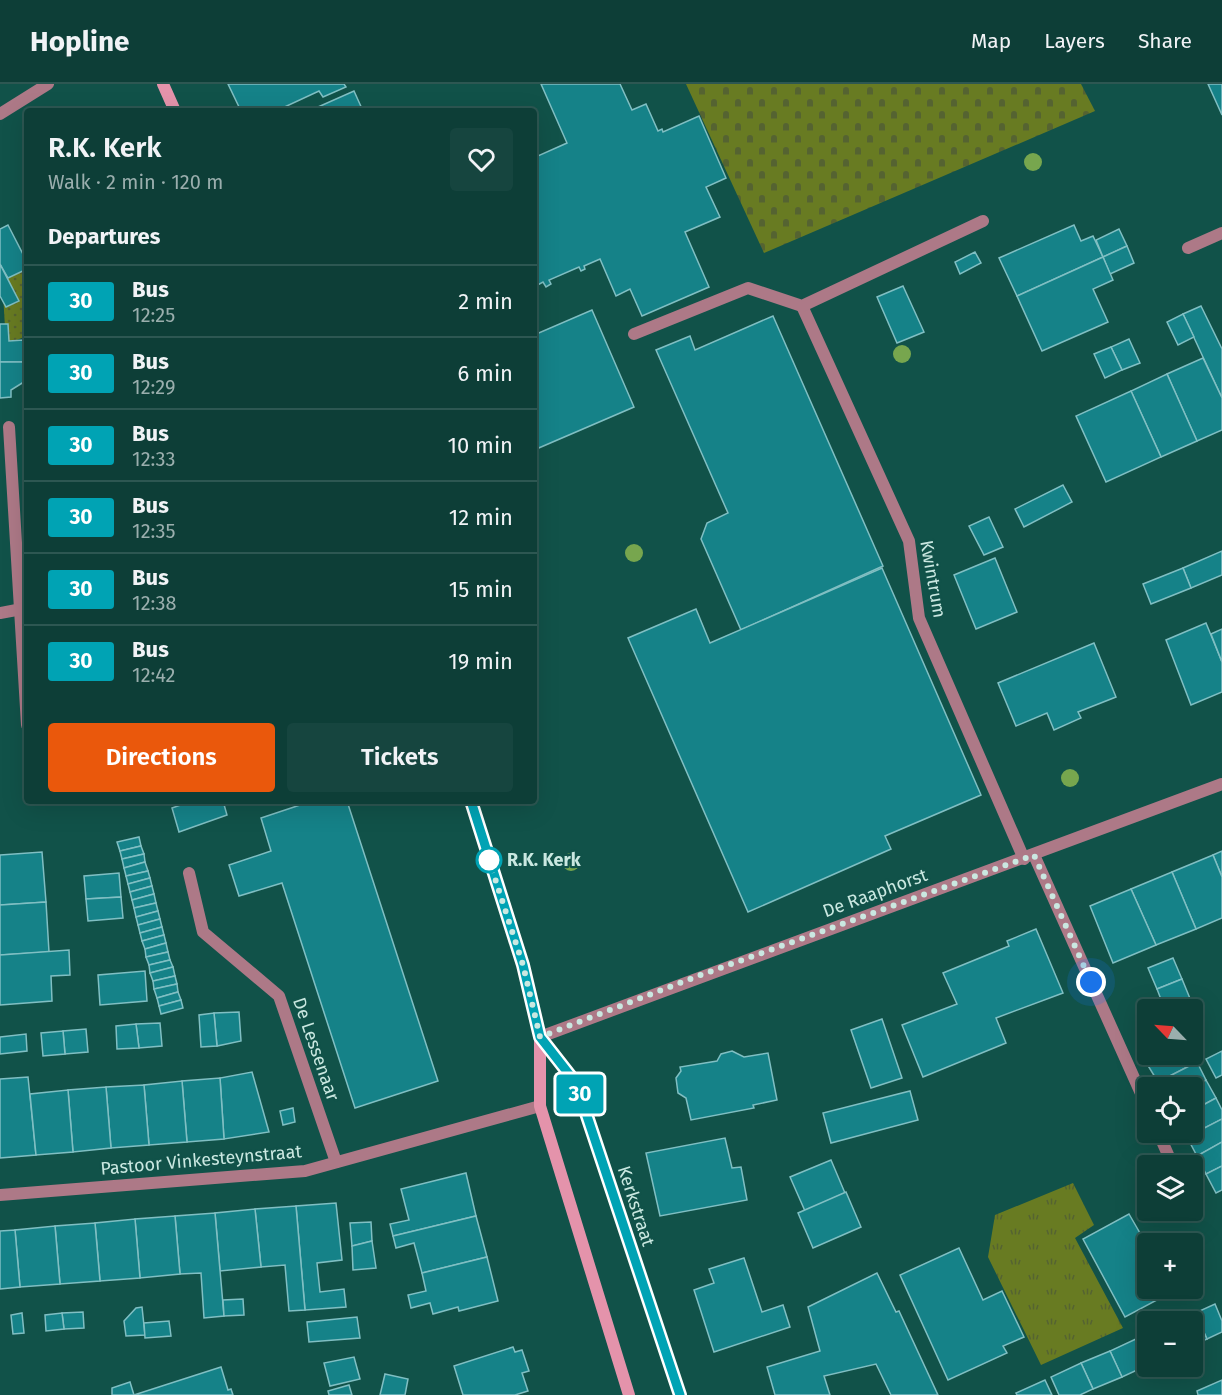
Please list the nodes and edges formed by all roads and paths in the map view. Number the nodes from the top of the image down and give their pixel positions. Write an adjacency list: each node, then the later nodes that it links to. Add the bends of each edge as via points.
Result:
1 (48, 84): 4 (street)
2 (163, 84): 3 (main road)
3 (174, 108)
4 (0, 114)
5 (983, 221): 8 (street)
6 (1222, 233): 7 (street)
7 (1188, 248)
8 (802, 306): 9 (street, via 748,288); 15 (street, Kwintrum, via 909,541 918,618)
9 (634, 334)
10 (9, 427): 11 (street)
11 (24, 610): 12 (street)
12 (0, 613)
13 (1222, 784): 15 (street, De Raaphorst)
14 (472, 804): 17 (main road, Kerkstraat, via 523,965)
15 (1029, 857): 17 (street, De Raaphorst); 18 (street, Kwintrum)
16 (189, 873): 20 (street, De Lessenaar, via 203,932 279,996)
17 (540, 1037): 19 (main road, Kerkstraat); 23 (main road, Kerkstraat, via 576,1083)
18 (1137, 1086)
19 (540, 1106): 20 (street, Pastoor Vinkesteynstraat); 22 (main road, Kerkstraat)
20 (336, 1162): 21 (street, Pastoor Vinkesteynstraat, via 305,1171)
21 (0, 1195)
22 (629, 1395)
23 (680, 1395)

